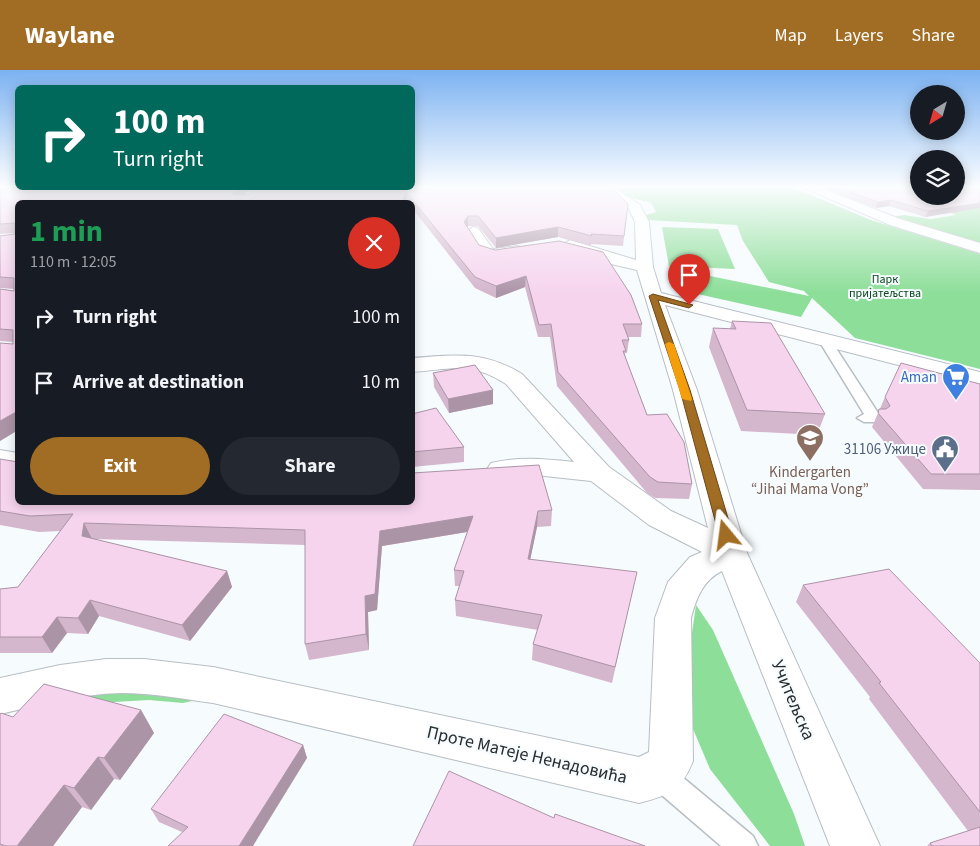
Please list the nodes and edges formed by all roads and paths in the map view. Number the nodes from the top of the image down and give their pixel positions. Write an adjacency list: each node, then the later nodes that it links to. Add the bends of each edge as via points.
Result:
1 (642, 222): 7 (street, Учитељска)
2 (896, 222): 6 (street)
3 (473, 231): 5 (street, via 488,253 502,254)
4 (558, 244): 7 (street)
5 (531, 247)
6 (980, 248)
7 (645, 267): 8 (street, Учитељска)
8 (653, 296): 9 (street); 17 (street, Учитељска, via 685,390)
9 (824, 339): 11 (street); 12 (lane, via 875,419)
10 (415, 365): 16 (street, via 470,360 504,372)
11 (980, 379)
12 (864, 418)
13 (0, 458): 14 (street)
14 (15, 461)
15 (479, 472): 16 (street, via 535,466)
16 (599, 473): 17 (street, via 660,518)
17 (731, 553): 19 (street, via 702,566 680,592 673,618 671,761); 21 (street, Учитељска)
18 (0, 696): 19 (street, Проте Матеје Ненадовића, via 121,676 169,679 213,685 640,780)
19 (659, 775): 20 (lane)
20 (744, 846)
21 (855, 846)

